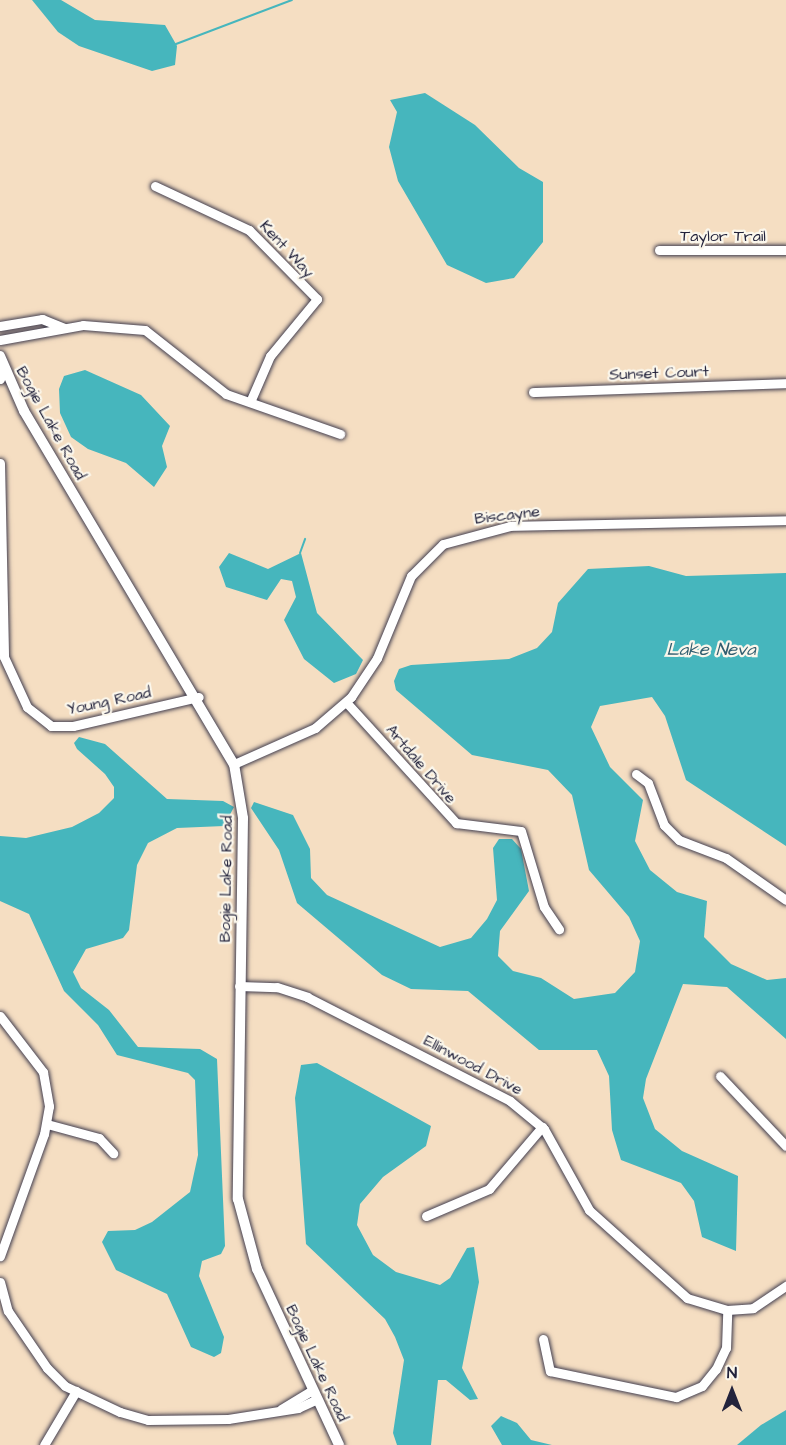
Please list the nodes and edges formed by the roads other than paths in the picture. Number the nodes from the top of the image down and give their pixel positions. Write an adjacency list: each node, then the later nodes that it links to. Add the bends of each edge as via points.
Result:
1 (155, 186): 11 (street, Kent Way, via 249,230 317,299 270,356)
2 (659, 250): 3 (street, Taylor Trail)
3 (786, 250)
4 (0, 326): 5 (street, via 42,319)
5 (64, 328): 6 (street); 11 (street, via 116,324 145,330 214,387)
6 (0, 340)
7 (0, 356): 8 (main road, Bogie Lake Road)
8 (2, 373): 15 (main road, Bogie Lake Road)
9 (786, 383): 10 (street, Sunset Court)
10 (533, 392)
11 (250, 402): 12 (street)
12 (340, 434)
13 (0, 463): 15 (street, Young Road, via 4,657 27,707 51,726 74,726)
14 (786, 520): 16 (street, Biscayne, via 521,526 443,544 411,576 377,658)
15 (199, 697): 17 (main road, Bogie Lake Road)
16 (346, 702): 17 (street, Biscayne, via 315,728); 20 (street, Artdale Drive, via 456,823 521,831 544,907)
17 (234, 764): 21 (main road, Bogie Lake Road, via 243,818)
18 (636, 774): 19 (street, via 648,783 664,825 679,840 726,858)
19 (786, 900)
20 (559, 929)
21 (239, 986): 25 (street, Ellinwood Drive, via 277,987 308,997 510,1101); 35 (main road, Bogie Lake Road, via 235,1153 239,1207 257,1269)
22 (0, 1016): 24 (street, via 43,1072)
23 (720, 1076): 26 (street)
24 (47, 1124): 27 (street, via 99,1138); 29 (street)
25 (542, 1127): 28 (street, via 489,1189); 32 (street, Ellinwood Drive, via 589,1210 673,1289 703,1306)
26 (786, 1146)
27 (113, 1153)
28 (426, 1216)
29 (0, 1256)
30 (0, 1282): 34 (street, via 8,1311 31,1347)
31 (786, 1286): 32 (street, Ellinwood Drive, via 767,1303)
32 (728, 1310): 33 (street, via 726,1348 716,1369 702,1386 676,1397 550,1371)
33 (543, 1339)
34 (76, 1391): 35 (street, via 148,1420 228,1419 280,1411); 36 (street)
35 (315, 1395): 37 (main road, Bogie Lake Road)
36 (44, 1445)
37 (339, 1445)

